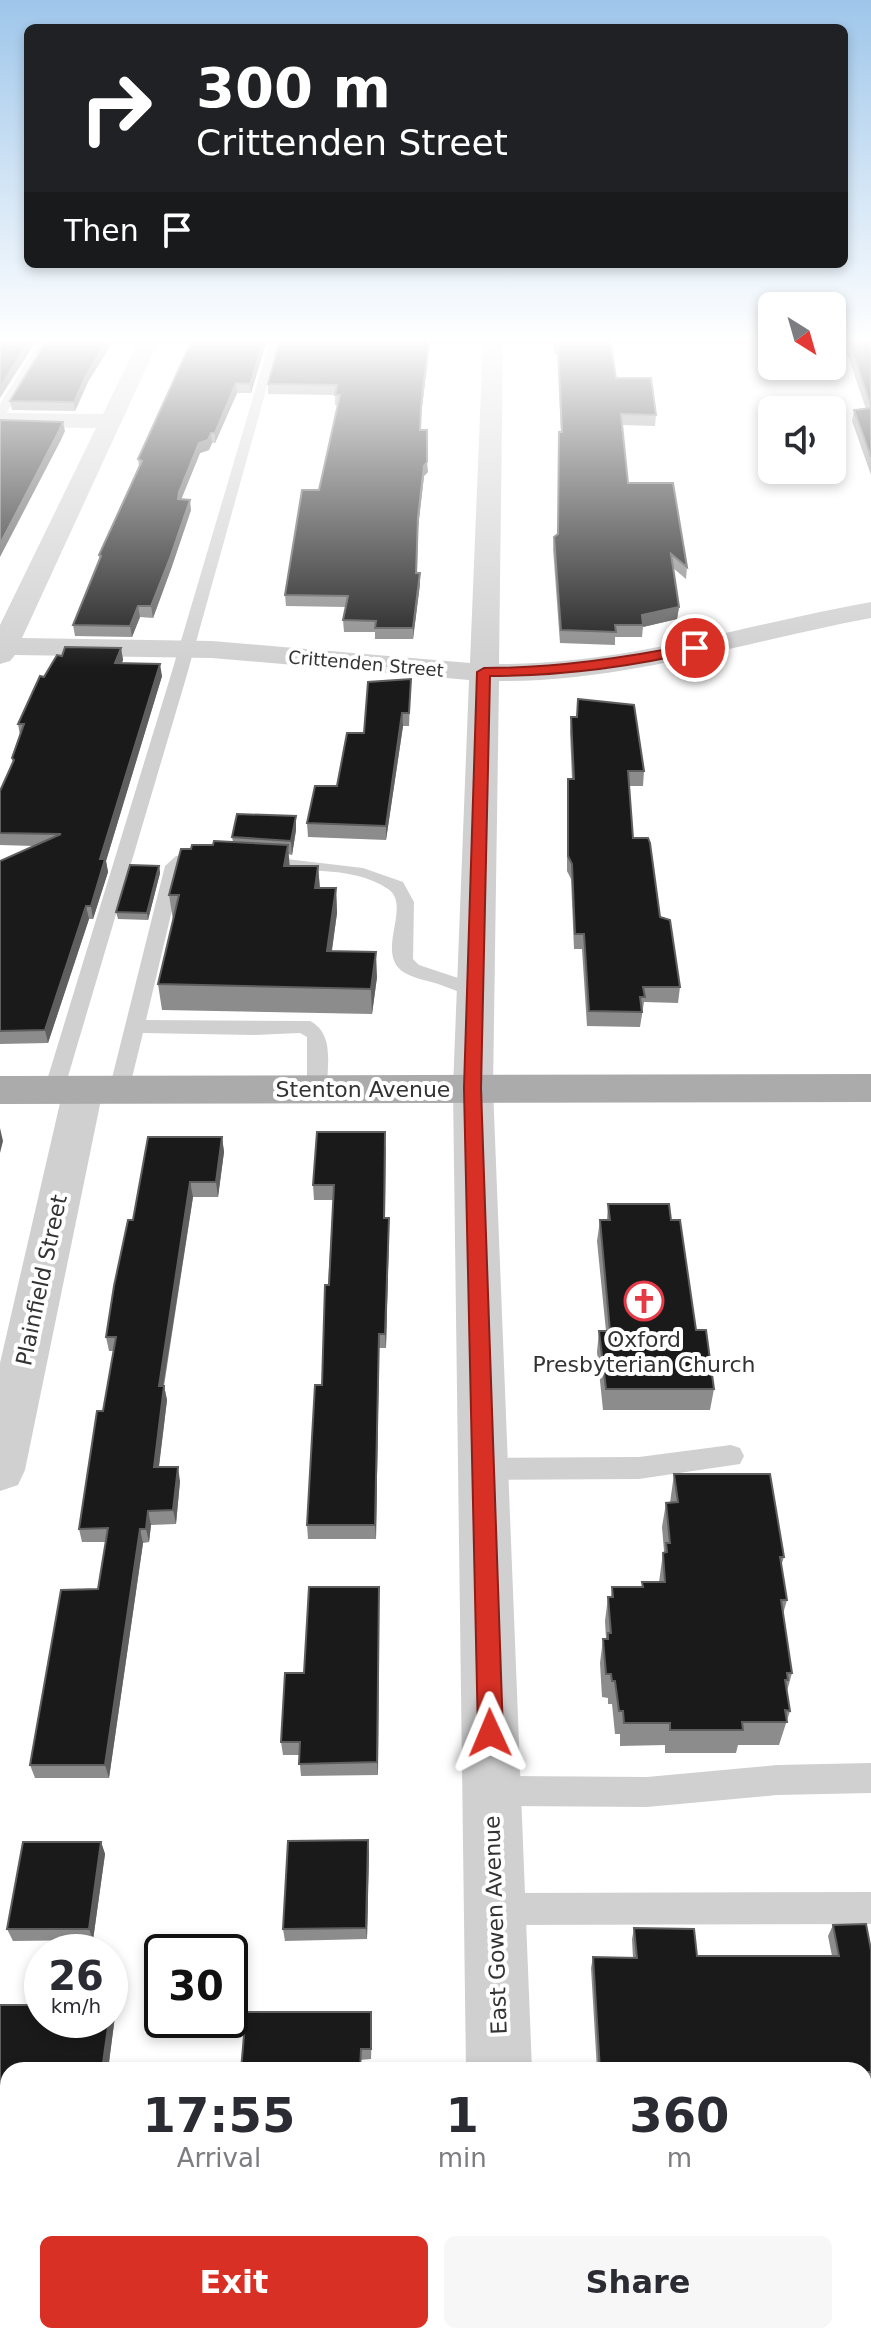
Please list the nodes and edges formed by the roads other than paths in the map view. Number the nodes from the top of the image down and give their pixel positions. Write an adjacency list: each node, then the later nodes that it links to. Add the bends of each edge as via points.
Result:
1 (96, 449): 5 (street)
2 (243, 449): 6 (lane)
3 (490, 449): 7 (street, East Gowen Avenue)
4 (871, 610): 7 (street, Crittenden Street, via 624,662 560,671)
5 (1, 649): 6 (street, Crittenden Street)
6 (185, 649): 7 (street, Crittenden Street); 16 (lane)
7 (484, 672): 10 (street, East Gowen Avenue)
8 (220, 859): 11 (lane, via 193,858 174,866)
9 (246, 860): 10 (lane, via 348,870 400,888 404,961 412,969)
10 (475, 990): 12 (street, East Gowen Avenue)
11 (133, 1026): 14 (lane, via 303,1026 317,1037); 16 (lane)
12 (473, 1088): 13 (main road, Stenton Avenue); 14 (main road, Stenton Avenue); 18 (street, East Gowen Avenue)
13 (871, 1088)
14 (317, 1089): 16 (main road, Stenton Avenue)
15 (0, 1090): 16 (main road, Stenton Avenue)
16 (86, 1090): 19 (street, Plainfield Street)
17 (731, 1456): 18 (lane, via 639,1468)
18 (484, 1469): 21 (street, East Gowen Avenue)
19 (0, 1470)
20 (871, 1778): 21 (lane, via 647,1792)
21 (492, 1791): 23 (street, East Gowen Avenue)
22 (871, 1908): 23 (lane)
23 (494, 1909): 24 (street, East Gowen Avenue)
24 (499, 2062)

